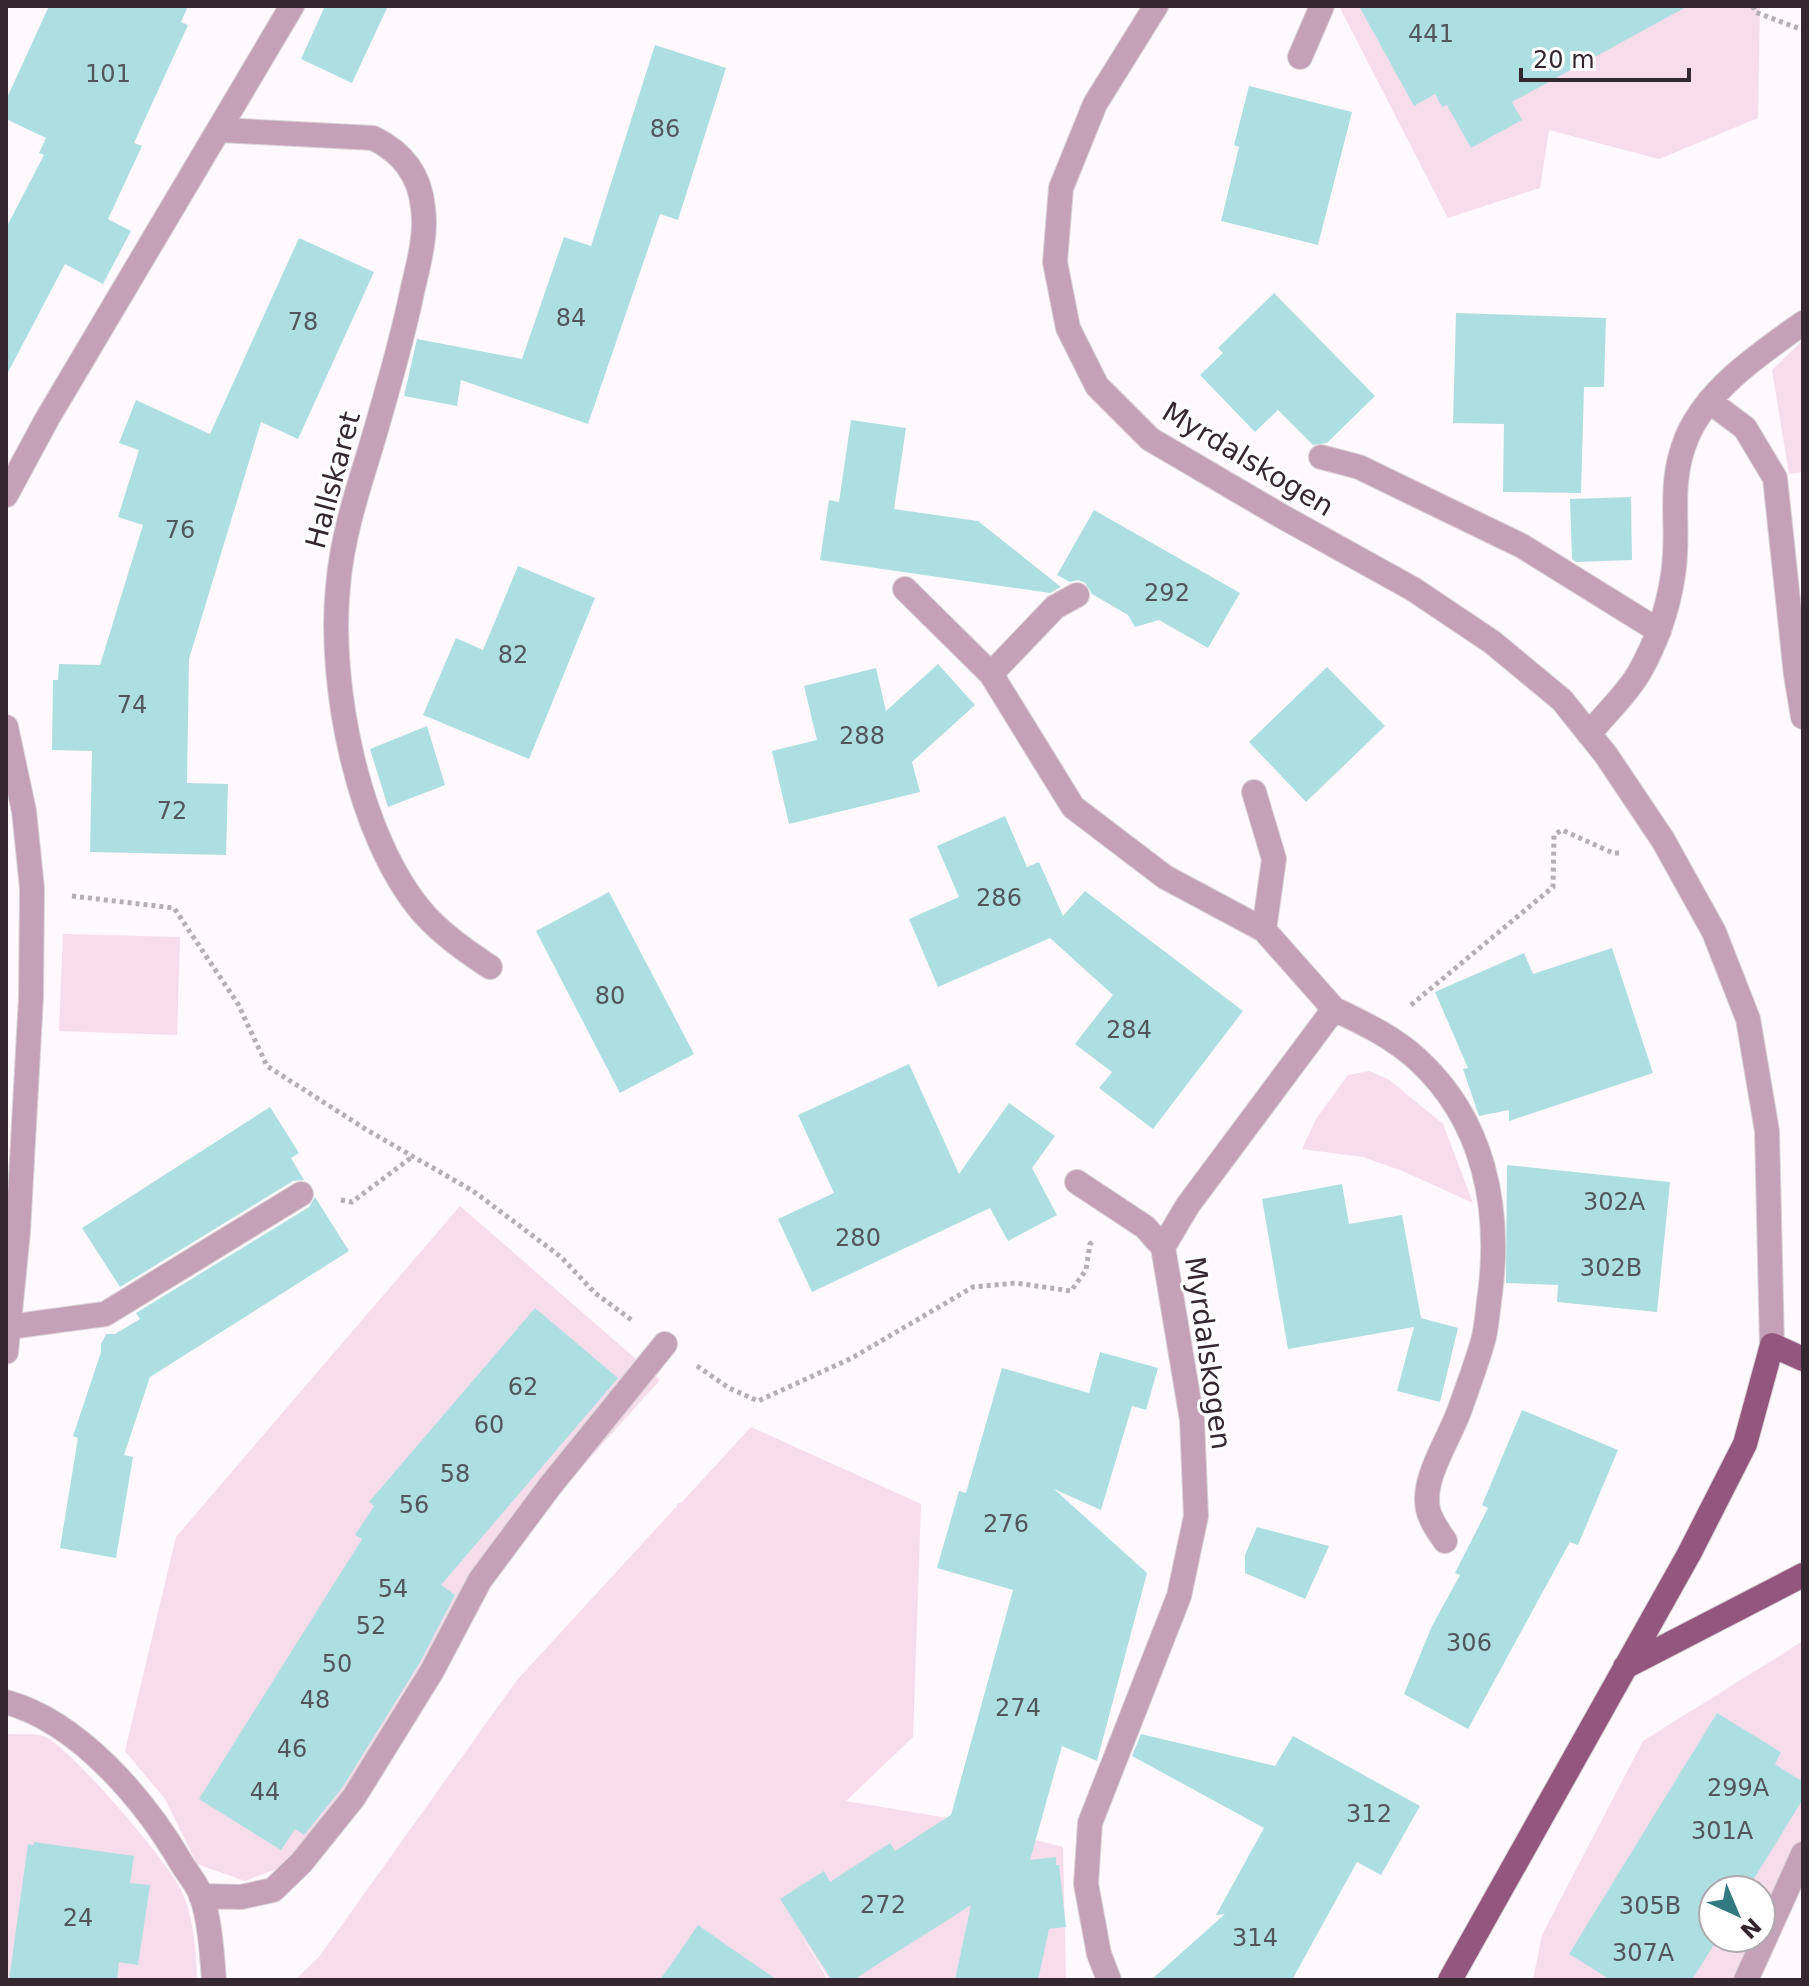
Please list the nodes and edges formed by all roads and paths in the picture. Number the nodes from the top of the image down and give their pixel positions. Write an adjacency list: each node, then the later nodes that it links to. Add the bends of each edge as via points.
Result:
1 (292, 6): 7 (street)
2 (1156, 6): 18 (street, Myrdalskogen, via 1095,104 1061,188 1055,262 1068,328 1097,386 1150,439 1413,589 1492,642 1562,700)
3 (1322, 6): 6 (street)
4 (1753, 6): 5 (path, via 1755,12)
5 (1803, 30)
6 (1300, 57)
7 (220, 130): 11 (street); 23 (street, Hallskaret, via 373,138 408,163 417,184 424,209 420,253 401,345 349,519 338,586 341,694 366,805 401,884 451,940)
8 (1803, 323): 9 (street)
9 (1709, 401): 14 (street, via 1687,436 1674,480 1673,574); 16 (street, via 1745,428 1775,478)
10 (1321, 457): 14 (street, via 1359,467 1522,546)
11 (6, 495)
12 (905, 589): 15 (street)
13 (1077, 595): 15 (street, via 1055,607)
14 (1659, 631): 18 (street, via 1638,675)
15 (991, 674): 22 (street, via 1073,807 1165,877)
16 (1803, 717)
17 (6, 727): 21 (street, via 24,811)
18 (1589, 734): 20 (street, Myrdalskogen)
19 (1254, 792): 22 (street, via 1274,859)
20 (1663, 840): 25 (path, via 1613,853 1562,830 1554,835 1553,887); 33 (street, Myrdalskogen, via 1714,932 1748,1019 1767,1131)
21 (32, 888): 26 (path, via 174,908 238,1004 267,1066); 31 (street, via 31,1013)
22 (1264, 930): 24 (street)
23 (490, 967)
24 (1334, 1009): 25 (street); 30 (street, Myrdalskogen, via 1188,1205)
25 (1379, 1031): 36 (street, via 1441,1082 1478,1147 1489,1186 1493,1269 1484,1335 1426,1489 1428,1512)
26 (413, 1157): 28 (path, via 352,1202); 32 (path, via 473,1191)
27 (1077, 1182): 30 (street, via 1145,1227)
28 (301, 1194): 31 (street, via 105,1314)
29 (1090, 1244): 32 (path, via 1086,1270 1071,1291 1016,1283 973,1287 852,1358 758,1401 729,1388)
30 (1163, 1247): 43 (street, Myrdalskogen, via 1192,1420 1196,1516 1179,1596 1090,1823 1086,1884)
31 (9, 1327): 34 (street)
32 (665, 1344): 41 (street, via 480,1580 432,1671 354,1797 301,1863 273,1890 241,1897)
33 (1772, 1345): 35 (main road); 38 (main road, Myrdalskogen, via 1745,1444)
34 (6, 1352)
35 (1803, 1359)
36 (1445, 1541)
37 (1803, 1575): 38 (main road)
38 (1625, 1667): 44 (main road, Myrdalskogen)
39 (6, 1702): 41 (street, via 54,1723 93,1753 143,1806)
40 (1803, 1854): 45 (street)
41 (201, 1896): 42 (street)
42 (214, 1980)
43 (1109, 1980)
44 (1450, 1980)
45 (1746, 1980)

